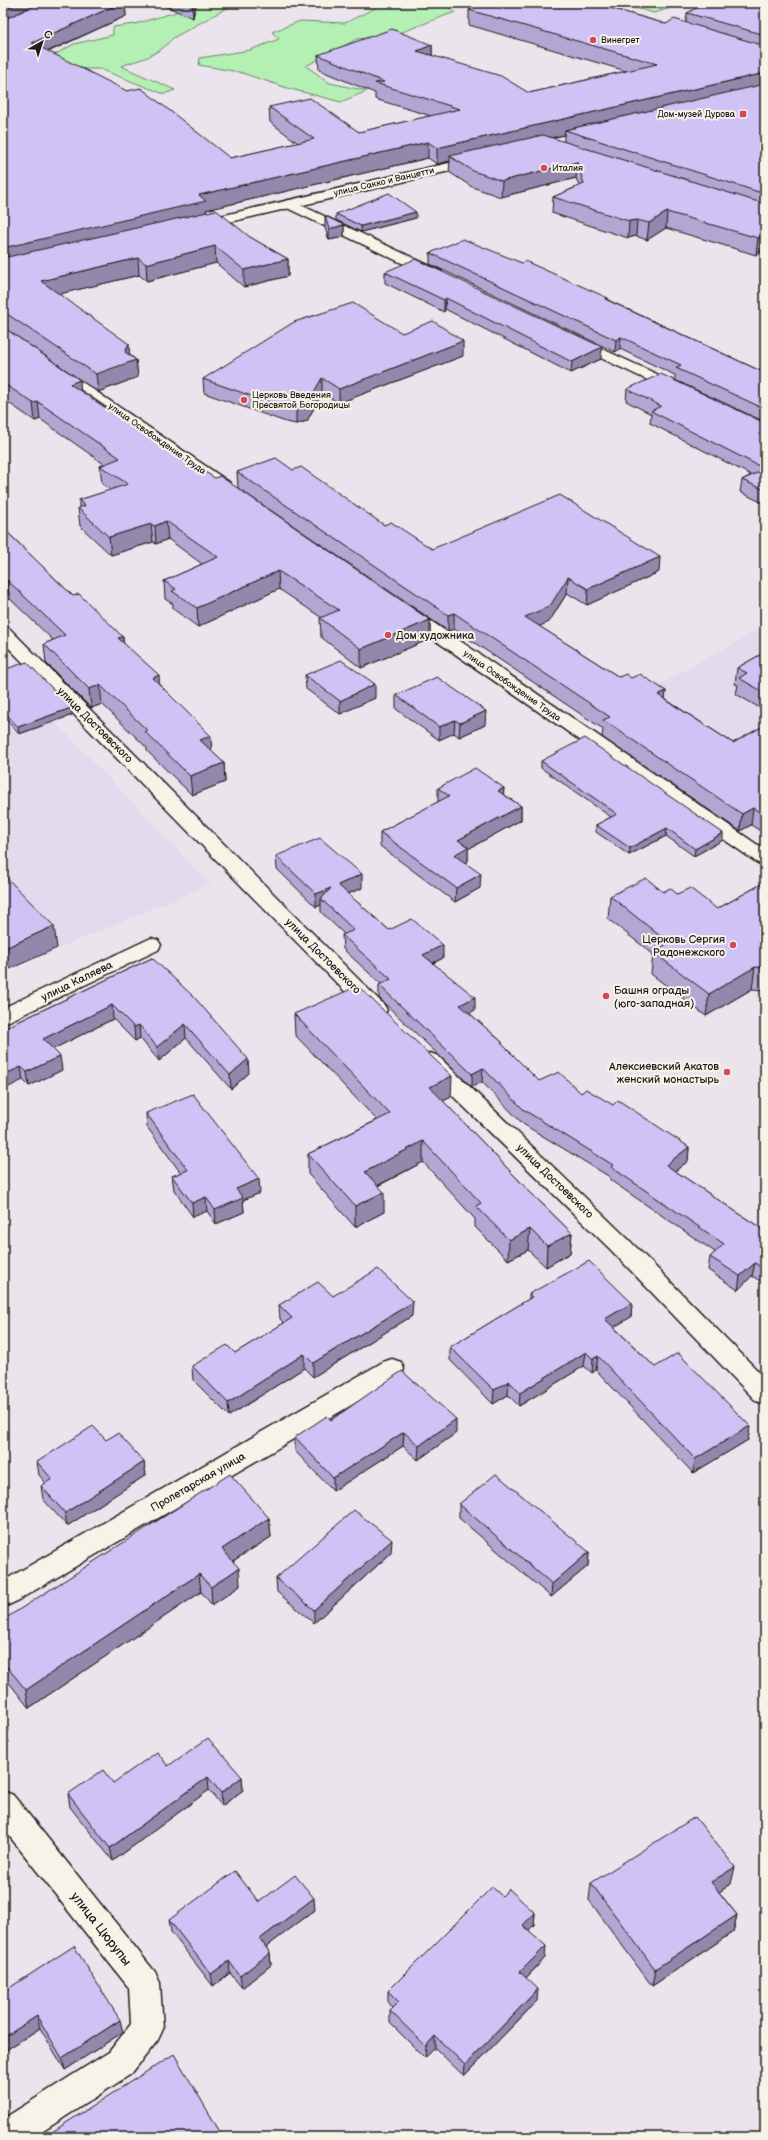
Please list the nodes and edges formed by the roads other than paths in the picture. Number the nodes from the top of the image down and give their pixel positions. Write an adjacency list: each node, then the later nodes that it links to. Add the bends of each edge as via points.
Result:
1 (490, 158): 2 (street, улица Сакко и Ванцетти)
2 (290, 204): 3 (street, улица Сакко и Ванцетти); 4 (street)
3 (184, 229)
4 (449, 280)
5 (564, 335): 7 (street)
6 (41, 360): 8 (street, улица Освобождение Труда)
7 (693, 396)
8 (236, 494)
9 (394, 603): 11 (street, улица Освобождение Труда)
10 (3, 632): 14 (street, улица Достоевского)
11 (765, 859)
12 (151, 945): 13 (street, улица Каляева)
13 (3, 1017)
14 (389, 1022)
15 (418, 1049): 17 (street, улица Достоевского, via 619,1244)
16 (392, 1370): 18 (street, Пролетарская улица)
17 (765, 1394)
18 (3, 1595)
19 (3, 1805): 20 (street, улица Цюрупы, via 144,1983 147,2029 120,2063)
20 (5, 2137)

